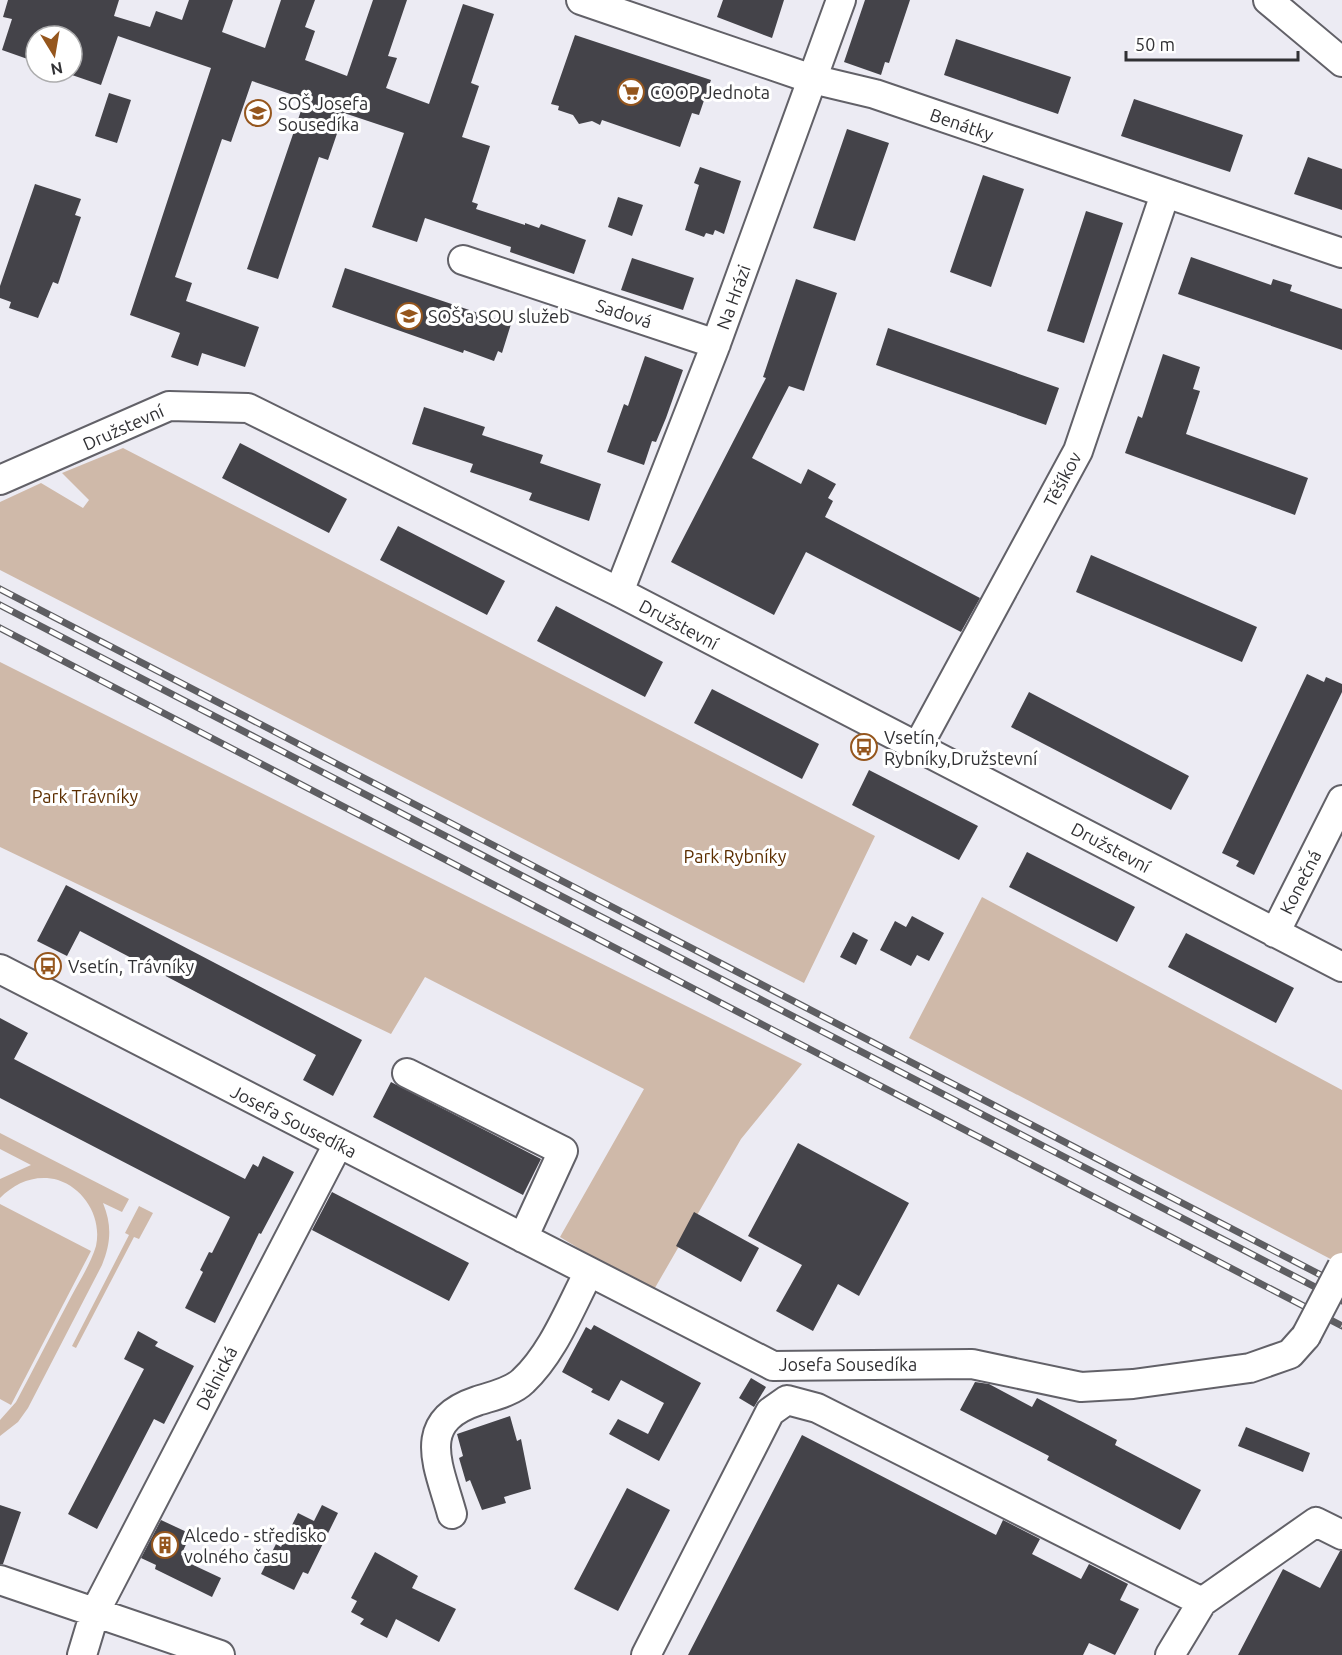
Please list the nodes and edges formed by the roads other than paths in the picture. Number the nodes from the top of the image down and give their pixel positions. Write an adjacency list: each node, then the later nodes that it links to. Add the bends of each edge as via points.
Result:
1 (581, 0): 5 (street, Benátky)
2 (841, 0): 5 (street, Na Hrázi)
3 (1268, 0): 4 (street)
4 (1342, 62)
5 (812, 79): 6 (street, Benátky, via 875,94); 9 (street, Na Hrázi)
6 (1165, 194): 7 (street, Benátky); 12 (street, Těšíkov, via 1078,451)
7 (1342, 253)
8 (463, 260): 9 (street, Sadová)
9 (716, 344): 11 (street, Na Hrázi)
10 (0, 480): 11 (street, Družstevní, via 169,406 248,408)
11 (619, 592): 12 (street, Družstevní)
12 (918, 746): 14 (street, Družstevní)
13 (1342, 800): 14 (street, Konečná)
14 (1275, 933): 15 (street, Družstevní)
15 (1342, 967)
16 (0, 969): 18 (street, Josefa Sousedíka)
17 (407, 1073): 19 (street, via 563,1151)
18 (338, 1144): 19 (street, Josefa Sousedíka); 26 (street, Dělnická)
19 (523, 1238): 21 (street, Josefa Sousedíka)
20 (1342, 1267): 21 (street, Josefa Sousedíka, bridge, via 1306,1336 1290,1354 1250,1368 1081,1387 972,1364 773,1366)
21 (589, 1272): 22 (street, via 543,1359 521,1384 461,1408 445,1418 437,1430 435,1448)
22 (452, 1514)
23 (1342, 1535): 25 (street, via 1316,1521)
24 (0, 1580): 26 (street)
25 (1202, 1602): 29 (street, via 817,1408 787,1400 770,1412); 30 (street)
26 (95, 1612): 27 (street, Dělnická); 28 (street)
27 (82, 1655)
28 (220, 1655)
29 (646, 1655)
30 (1170, 1655)

